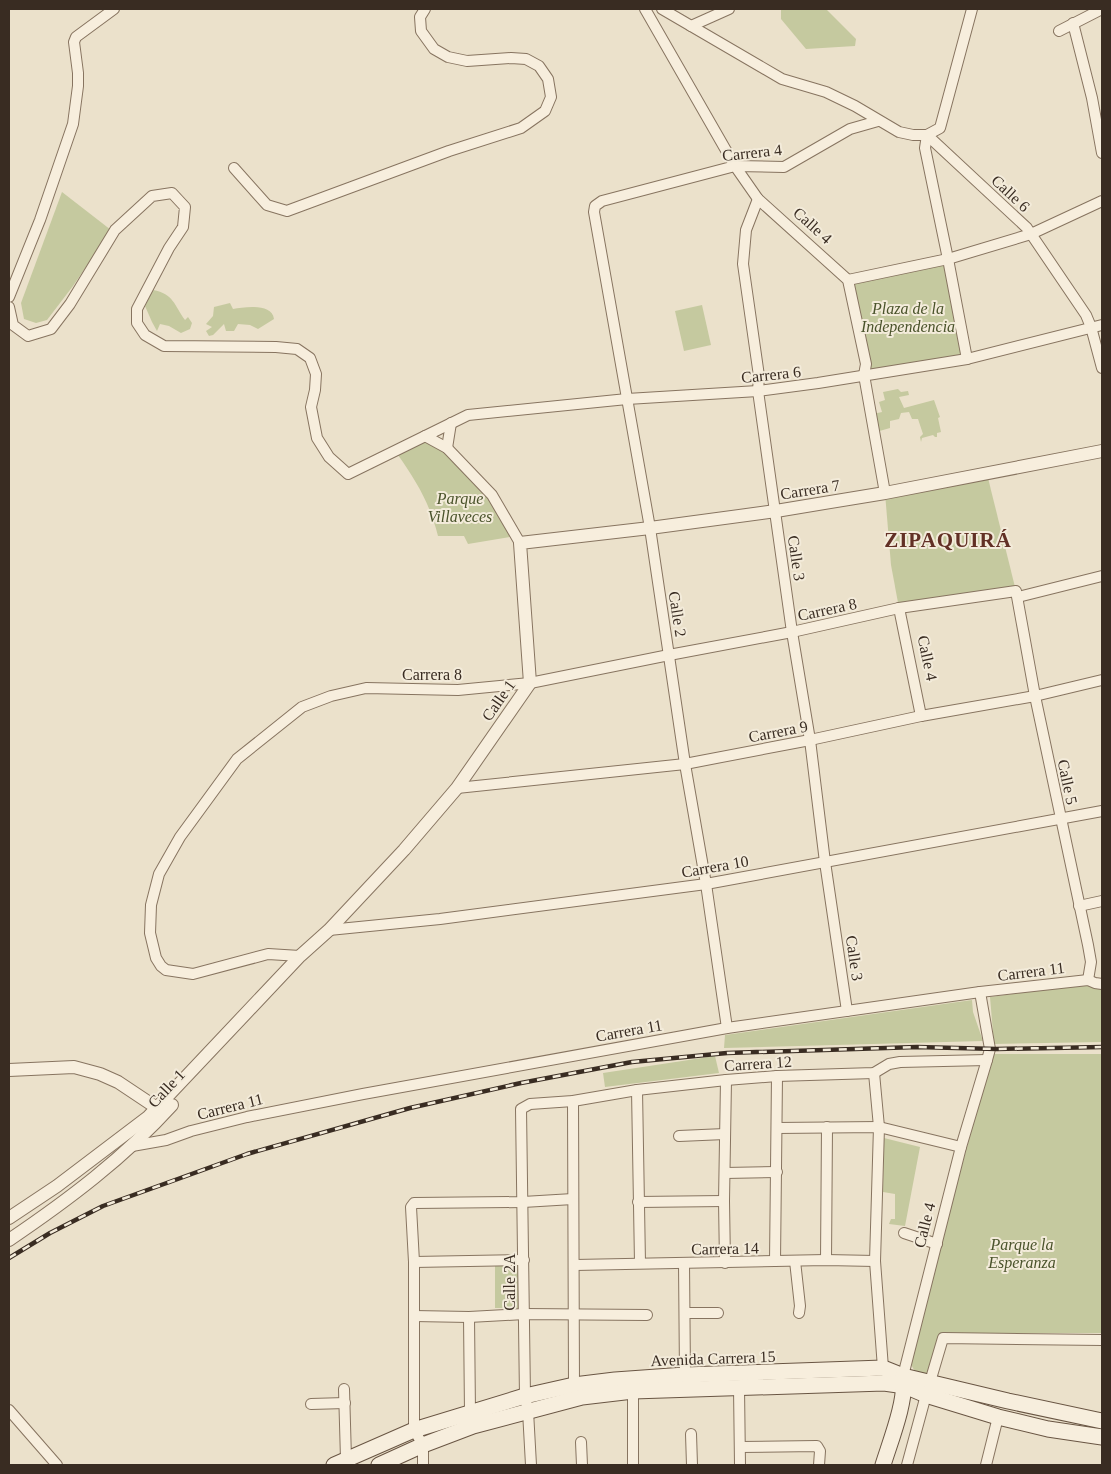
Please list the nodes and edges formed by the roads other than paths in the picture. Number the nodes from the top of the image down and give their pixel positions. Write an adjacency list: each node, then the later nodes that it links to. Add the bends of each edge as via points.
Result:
1 (114, 9): 23 (street, via 76,37 74,42 78,86 73,124)
2 (425, 9): 16 (street, via 420,17 421,31 434,49 448,57 467,61 526,59 539,66 548,79 551,97 545,111 522,128 449,151 287,211 268,205)
3 (645, 9): 15 (street, Calle 4)
4 (662, 9): 9 (street)
5 (729, 9): 9 (street)
6 (972, 9): 13 (street, via 940,128)
7 (1102, 9): 8 (street)
8 (1073, 23): 10 (street); 11 (street)
9 (691, 26): 12 (street, via 782,78 826,92)
10 (1059, 31)
11 (1097, 97): 14 (street)
12 (878, 121): 13 (street, via 899,132); 15 (street, Carrera 4, via 850,129 784,167)
13 (927, 135): 20 (street, Calle 6); 21 (street, via 925,148)
14 (1102, 153)
15 (735, 166): 17 (street, Calle 4); 19 (street, Carrera 4, via 602,201)
16 (234, 168)
17 (758, 199): 22 (street, Calle 4); 30 (street, Calle 3, via 746,230 743,264 759,376)
18 (1102, 202): 20 (street)
19 (595, 206): 31 (street, Calle 2)
20 (1031, 234): 21 (street); 26 (street, Calle 6, via 1086,314)
21 (948, 259): 22 (street); 27 (street)
22 (848, 280): 29 (street, via 866,364)
23 (9, 298)
24 (9, 307): 33 (street, Carrera 6, via 13,325 28,336 51,329 116,230 152,196 172,193 185,207 182,227 137,309 137,323 145,335 164,346 297,349 310,358 316,374 311,407 317,438 329,457 348,474)
25 (1102, 325): 26 (street)
26 (1091, 327): 27 (street, Carrera 6); 28 (street, Calle 6)
27 (967, 359): 29 (street, Carrera 6)
28 (1102, 368)
29 (864, 375): 30 (street, Carrera 6); 36 (street)
30 (758, 391): 31 (street, Carrera 6); 37 (street, Calle 3)
31 (627, 399): 32 (street, Carrera 6, via 468,415); 38 (street, Calle 2)
32 (451, 424): 33 (street, Carrera 6); 34 (street)
33 (425, 436): 34 (street, Calle 1)
34 (447, 448): 39 (street, Calle 1, via 492,495)
35 (1102, 451): 36 (street, Carrera 7)
36 (885, 493): 37 (street, Carrera 7)
37 (776, 511): 38 (street, Carrera 7); 43 (street, Calle 3)
38 (650, 528): 39 (street, Carrera 7); 44 (street, Calle 2)
39 (520, 544): 46 (street, Calle 1)
40 (1102, 576): 41 (street, Carrera 8)
41 (1017, 594): 42 (street, Carrera 8); 47 (street, Calle 5)
42 (899, 608): 43 (street, Carrera 8); 48 (street, Calle 4)
43 (792, 632): 44 (street, Carrera 8); 49 (street, Calle 3)
44 (669, 655): 46 (street, Carrera 8); 50 (street, Calle 2)
45 (1102, 680): 47 (street, Carrera 9)
46 (530, 683): 51 (street, Calle 1); 59 (street, Carrera 8, via 458,690 366,688 331,696 302,707 236,759 180,837 159,874 151,905 150,933 156,958 166,970 193,974 268,954)
47 (1035, 696): 48 (street, Carrera 9); 53 (street, Calle 5)
48 (921, 716): 49 (street, Carrera 9)
49 (810, 740): 50 (street, Carrera 9); 54 (street, Calle 3)
50 (684, 764): 51 (street, Carrera 9); 55 (street, Calle 2)
51 (457, 788): 58 (street, Calle 1)
52 (1102, 811): 53 (street, Carrera 10)
53 (1060, 819): 54 (street, Carrera 10); 57 (street, Calle 5)
54 (825, 862): 55 (street, Carrera 10); 63 (street, Calle 3)
55 (706, 884): 58 (street, Carrera 10); 64 (street, Calle 2)
56 (1102, 901): 57 (street)
57 (1079, 906): 60 (street, Calle 5, via 1091,962)
58 (327, 932): 59 (street, Calle 1); 73 (street, Calle 1, via 306,961)
59 (300, 956): 73 (street, Calle 1)
60 (1088, 980): 61 (street, Carrera 11); 62 (street, Carrera 11)
61 (1102, 984)
62 (980, 992): 63 (street, Carrera 11); 65 (street, Calle 4, via 990,1048)
63 (847, 1011): 64 (street, Carrera 11)
64 (726, 1028): 80 (street, Carrera 11, via 266,1113)
65 (987, 1060): 67 (street, Carrera 12, via 900,1062); 82 (street, Calle 4)
66 (9, 1070): 73 (street, via 74,1067 112,1079)
67 (874, 1073): 68 (street, Carrera 12); 76 (street)
68 (777, 1076): 69 (street, Carrera 12); 77 (street)
69 (726, 1080): 70 (street, Carrera 12); 78 (street)
70 (637, 1090): 71 (street, Carrera 12); 88 (street)
71 (573, 1101): 72 (street, Carrera 12); 85 (street)
72 (530, 1104): 87 (street, Calle 2A, via 522,1109)
73 (162, 1110): 74 (street, Calle 1)
74 (150, 1122): 80 (street, via 157,1136); 81 (street, Calle 1); 89 (street, Calle 1, via 127,1133)
75 (828, 1127): 76 (street); 77 (street); 94 (street)
76 (880, 1127): 82 (street); 96 (street)
77 (777, 1128): 83 (street)
78 (725, 1134): 79 (street); 84 (street)
79 (679, 1136)
80 (166, 1140): 81 (street, Carrera 11)
81 (132, 1146): 91 (street, Calle 1, via 85,1186)
82 (961, 1148): 92 (street, Calle 4)
83 (777, 1172): 84 (street); 95 (street)
84 (725, 1173): 86 (street)
85 (573, 1199): 87 (street); 102 (street)
86 (724, 1201): 88 (street); 99 (street)
87 (524, 1202): 93 (street, Calle 2A); 97 (street, via 414,1203 411,1207)
88 (638, 1202): 100 (street)
89 (9, 1218)
90 (904, 1232): 92 (street)
91 (9, 1240)
92 (937, 1244): 114 (street, Calle 4)
93 (524, 1260): 97 (street); 106 (street, Calle 2A)
94 (826, 1260): 96 (street, Carrera 14); 98 (street, Carrera 14)
95 (775, 1261): 98 (street, Carrera 14); 99 (street, Carrera 14)
96 (876, 1261): 112 (street)
97 (414, 1262): 109 (street)
98 (795, 1262): 105 (street)
99 (726, 1263): 101 (street, Carrera 14)
100 (640, 1264): 101 (street, Carrera 14); 102 (street, Carrera 14)
101 (684, 1264): 103 (street)
102 (575, 1265): 107 (street)
103 (685, 1313): 104 (street); 113 (street)
104 (718, 1313)
105 (799, 1313)
106 (524, 1314): 107 (street); 110 (street); 121 (street, Calle 2A)
107 (575, 1315): 108 (street); 115 (street)
108 (647, 1315)
109 (414, 1316): 110 (street); 127 (street)
110 (469, 1317): 124 (street)
111 (1102, 1340): 117 (street, via 944,1338)
112 (883, 1368): 113 (main road, Avenida Carrera 15); 114 (main road, Avenida Carrera 15)
113 (685, 1375): 115 (main road, Avenida Carrera 15)
114 (904, 1381): 116 (main road, Avenida Carrera 15); 117 (main road, Avenida Carrera 15); 143 (main road, Calle 4, via 902,1402)
115 (574, 1385): 121 (main road, Avenida Carrera 15)
116 (739, 1388): 119 (main road, Avenida Carrera 15); 132 (street)
117 (928, 1388): 125 (main road, Avenida Carrera 15); 126 (main road, Avenida Carrera 15); 144 (street)
118 (344, 1389): 120 (street)
119 (633, 1391): 121 (main road, Avenida Carrera 15); 139 (street)
120 (345, 1403): 122 (street); 133 (street)
121 (526, 1403): 124 (main road, Avenida Carrera 15); 131 (main road, Avenida Carrera 15); 137 (street, Calle 2A)
122 (310, 1404)
123 (9, 1410): 134 (street)
124 (470, 1413): 127 (main road, Avenida Carrera 15)
125 (998, 1417): 129 (main road, Avenida Carrera 15); 145 (street)
126 (1102, 1421)
127 (414, 1430): 131 (street); 133 (main road, Avenida Carrera 15)
128 (691, 1434): 140 (street)
129 (1102, 1437)
130 (581, 1442): 138 (street)
131 (423, 1445): 135 (main road, Avenida Carrera 15); 136 (street)
132 (740, 1447): 141 (street); 142 (street, via 817,1446)
133 (340, 1462)
134 (57, 1465)
135 (379, 1465)
136 (424, 1465)
137 (531, 1465)
138 (582, 1465)
139 (634, 1465)
140 (692, 1465)
141 (740, 1465)
142 (819, 1465)
143 (883, 1465)
144 (907, 1465)
145 (986, 1465)

